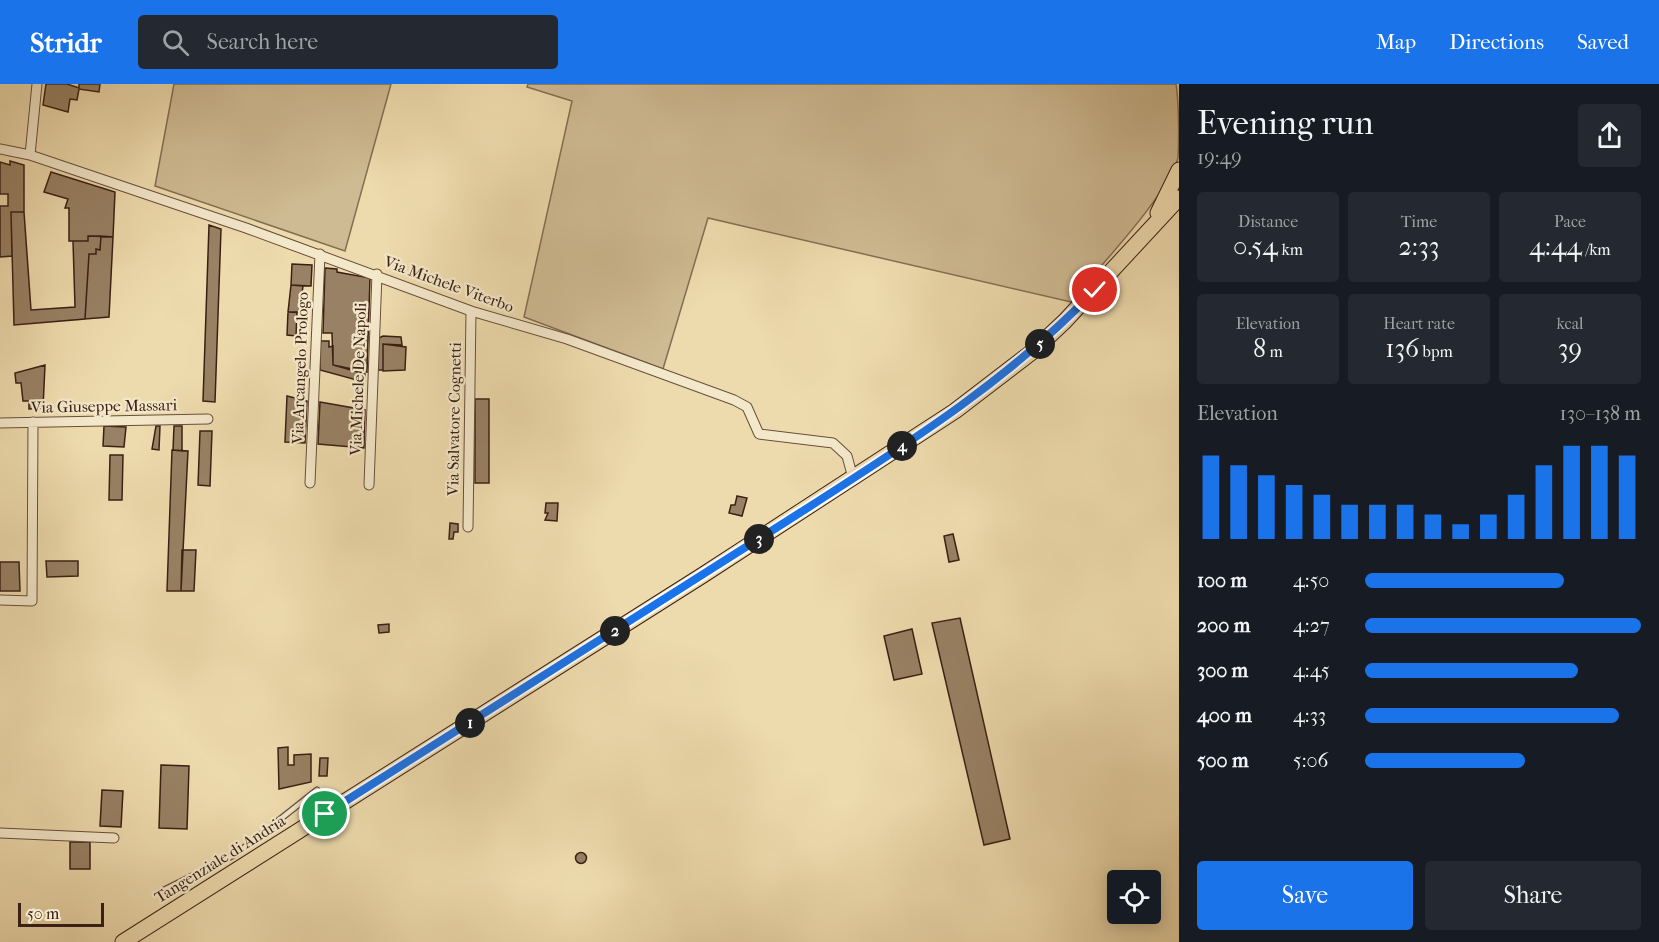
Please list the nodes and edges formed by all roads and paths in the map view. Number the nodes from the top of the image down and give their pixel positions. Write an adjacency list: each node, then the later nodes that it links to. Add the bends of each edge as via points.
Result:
1 (37, 84): 3 (street)
2 (0, 148): 3 (street, Via Michele Viterbo)
3 (30, 155): 7 (street, Via Michele Viterbo)
4 (1179, 170): 6 (main road, via 1150,230)
5 (1179, 198): 6 (main road, Tangenziale di Andria)
6 (1132, 250): 13 (main road, Tangenziale di Andria, via 1032,352 955,411)
7 (320, 254): 8 (street, Via Michele Viterbo); 14 (street, Via Arcangelo Prologo)
8 (377, 274): 9 (street, Via Michele Viterbo); 15 (street, Via Michele De Napoli)
9 (471, 311): 13 (street, Via Michele Viterbo, via 567,339 734,400 747,407 759,434 833,443 847,456); 16 (street, Via Salvatore Cognetti)
10 (208, 419): 11 (street, Via Giuseppe Massari)
11 (33, 422): 12 (street, Via Giuseppe Massari); 17 (street, via 32,600)
12 (0, 423)
13 (853, 478): 22 (main road, Tangenziale di Andria)
14 (310, 483)
15 (369, 485)
16 (468, 527)
17 (0, 600)
18 (317, 790): 21 (lane)
19 (0, 833): 20 (street)
20 (114, 838)
21 (236, 854): 22 (lane); 23 (lane)
22 (250, 862): 24 (main road, Tangenziale di Andria)
23 (160, 892)
24 (123, 942)

